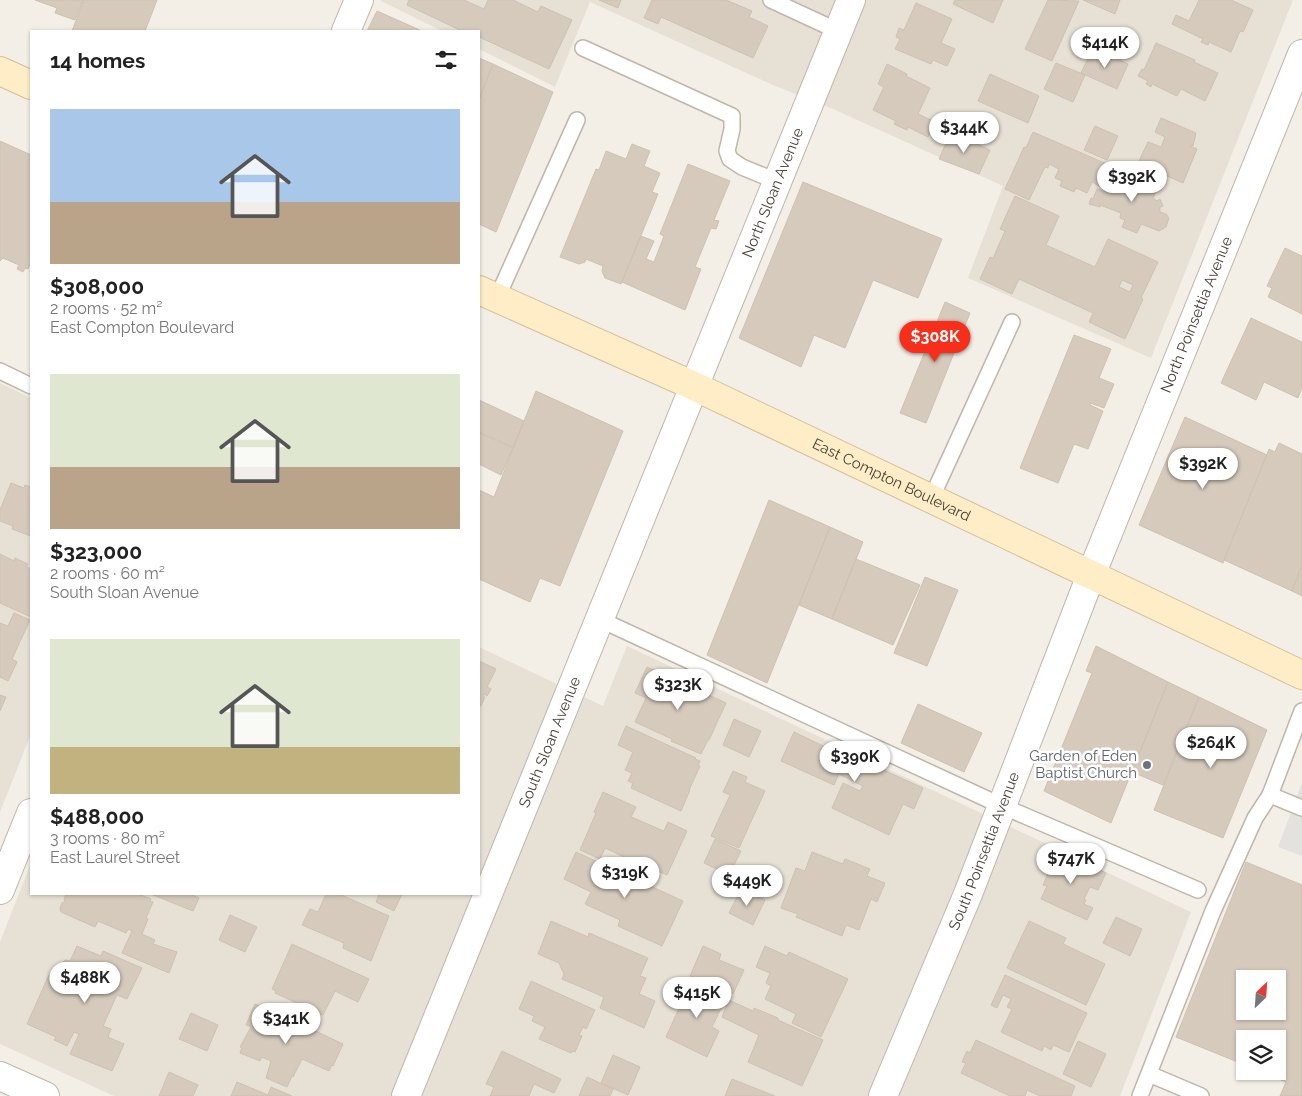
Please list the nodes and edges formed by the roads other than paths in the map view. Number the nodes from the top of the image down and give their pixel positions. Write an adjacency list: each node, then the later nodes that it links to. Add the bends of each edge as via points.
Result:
1 (359, 0): 4 (street)
2 (771, 0): 5 (lane)
3 (851, 0): 5 (street, North Sloan Avenue)
4 (346, 30)
5 (838, 31): 11 (street, North Sloan Avenue)
6 (583, 48): 11 (lane, via 732,116 727,151 730,159)
7 (1302, 54): 18 (street, North Poinsettia Avenue)
8 (0, 70): 9 (main road)
9 (30, 85)
10 (577, 120): 12 (lane)
11 (776, 181): 16 (street, North Sloan Avenue)
12 (488, 294): 16 (main road, East Compton Boulevard)
13 (1012, 322): 17 (lane)
14 (0, 371): 15 (lane)
15 (30, 386)
16 (694, 386): 17 (main road, East Compton Boulevard); 19 (street, South Sloan Avenue)
17 (931, 499): 18 (main road, East Compton Boulevard)
18 (1091, 575): 20 (main road, East Compton Boulevard); 23 (street, South Poinsettia Avenue)
19 (599, 619): 23 (lane); 31 (street, South Sloan Avenue)
20 (1302, 675)
21 (1302, 711): 22 (lane)
22 (1270, 795): 24 (lane); 28 (lane, via 1255,818 1213,911)
23 (1002, 806): 27 (lane); 32 (street, South Poinsettia Avenue)
24 (1302, 808)
25 (30, 815): 26 (street)
26 (0, 890)
27 (1198, 890)
28 (1149, 1074): 33 (lane); 34 (lane)
29 (0, 1076): 30 (street)
30 (44, 1096)
31 (406, 1096)
32 (883, 1096)
33 (1140, 1096)
34 (1201, 1096)

